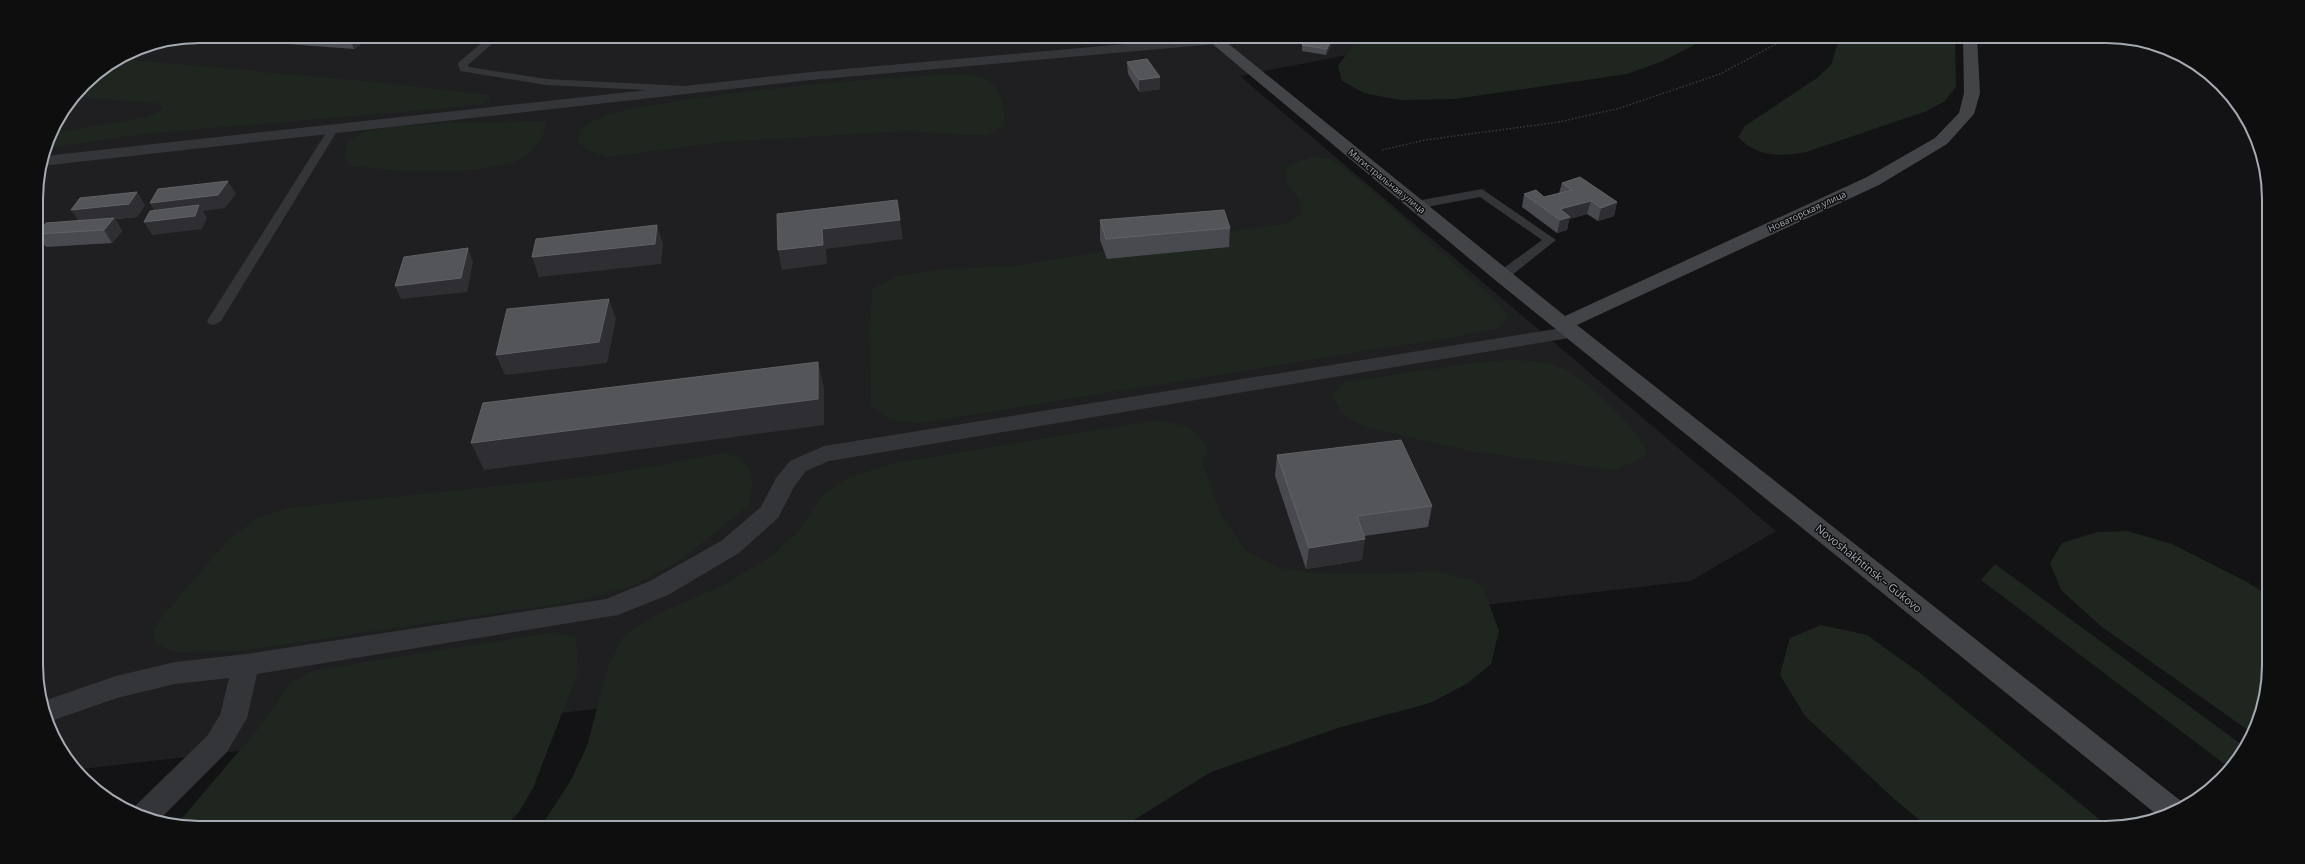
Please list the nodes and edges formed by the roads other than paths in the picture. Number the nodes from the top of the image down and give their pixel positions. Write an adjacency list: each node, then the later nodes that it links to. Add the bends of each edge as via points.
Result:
1 (488, 43): 5 (lane, via 463,64 464,69 485,74 561,82)
2 (1160, 43): 5 (street)
3 (1219, 43): 8 (main road, Магистральная улица)
4 (1970, 43): 11 (main road, Новаторская улица, via 1972,93 1966,114 1941,141 1873,181)
5 (690, 90): 6 (street)
6 (334, 128): 7 (street); 10 (lane)
7 (47, 161)
8 (1416, 205): 9 (main road, Магистральная улица); 9 (lane, via 1482,193 1550,240)
9 (1502, 276): 11 (main road, Магистральная улица)
10 (214, 321)
11 (1569, 328): 12 (street, via 824,454 798,466 784,484 770,512 730,547 658,588 609,608); 14 (main road, Novoshakhtinsk – Gukovo)
12 (246, 665): 13 (street, via 174,673 116,687); 15 (street, via 233,718 217,744)
13 (49, 710)
14 (2170, 807)
15 (147, 812)

